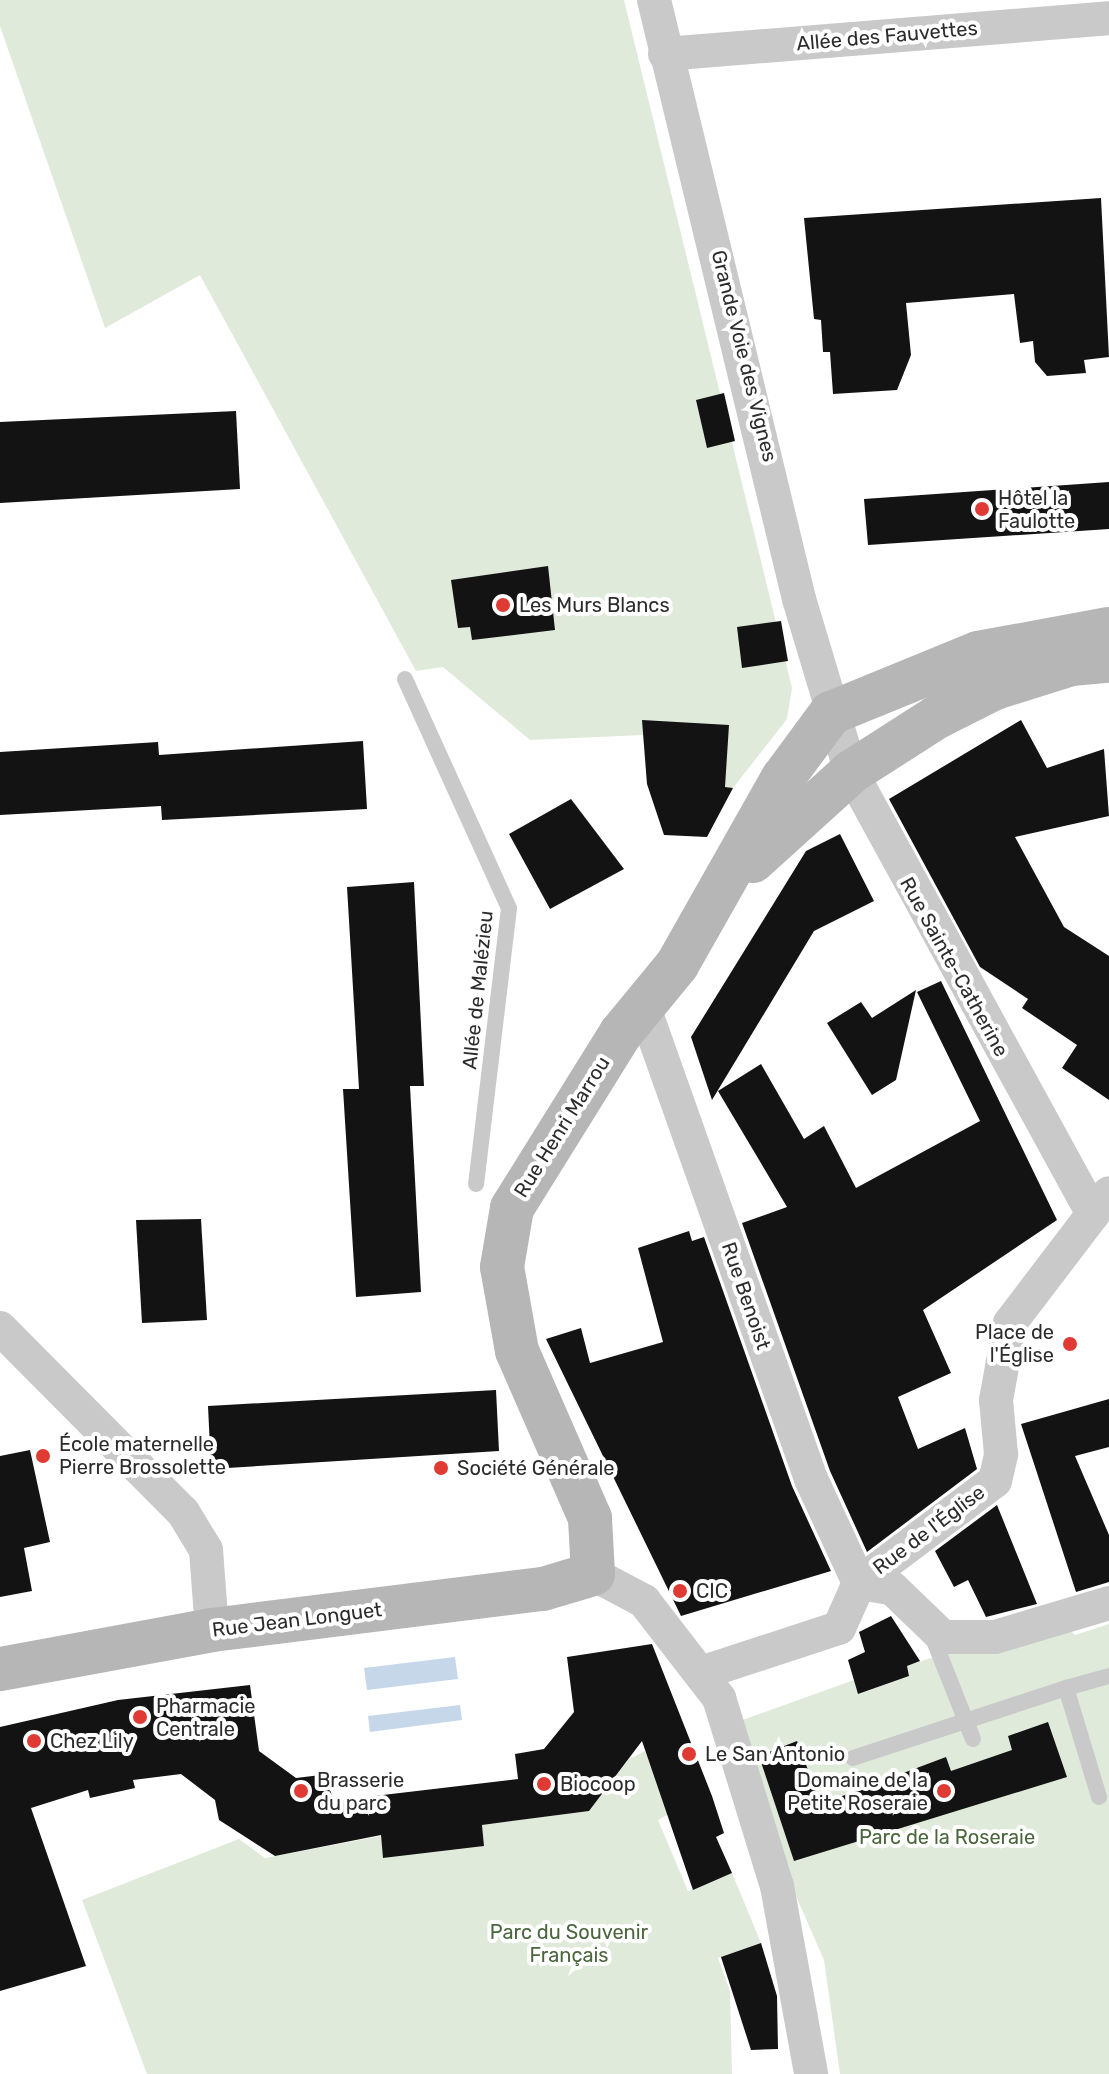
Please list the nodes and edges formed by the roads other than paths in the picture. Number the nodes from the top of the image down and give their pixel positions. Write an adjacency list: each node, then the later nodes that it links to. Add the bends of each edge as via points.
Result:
1 (654, 0): 3 (street, Grande Voie des Vignes)
2 (1109, 18): 3 (street, Allée des Fauvettes)
3 (665, 54): 7 (street, Grande Voie des Vignes)
4 (1109, 629): 7 (street, via 978,653)
5 (1109, 661): 8 (street, Rue Henri Marrou, via 1071,664 995,688)
6 (405, 679): 11 (lane, Allée de Malézieu, via 509,908)
7 (831, 713): 8 (street, Rue Sainte-Catherine); 9 (street, Rue Henri Marrou, via 783,778)
8 (851, 772): 9 (street, Rue Henri Marrou); 12 (street, Rue Sainte-Catherine)
9 (725, 890): 10 (street, Rue Henri Marrou)
10 (643, 1005): 14 (street, Rue Henri Marrou, via 512,1208 502,1243 517,1351 590,1518); 15 (street, Rue Benoist, via 811,1479)
11 (476, 1184)
12 (1101, 1203): 15 (street, Rue de l'Église, via 1010,1323 996,1400 1001,1454 995,1481)
13 (0, 1328): 18 (street, via 183,1512 206,1550)
14 (593, 1574): 18 (street, Rue Jean Longuet, via 543,1589); 20 (street, via 644,1601)
15 (859, 1583): 17 (street, via 892,1588); 20 (street, Rue de l'Église, via 839,1628)
16 (1109, 1603): 17 (street, via 995,1637 943,1637)
17 (930, 1628): 23 (lane)
18 (212, 1630): 19 (street, Rue Jean Longuet)
19 (0, 1669)
20 (701, 1673): 27 (street, via 719,1698 777,1886)
21 (1109, 1676): 22 (lane)
22 (1066, 1688): 23 (lane); 26 (lane)
23 (966, 1720): 24 (lane); 25 (lane)
24 (973, 1739)
25 (853, 1758)
26 (1099, 1797)
27 (811, 2074)

